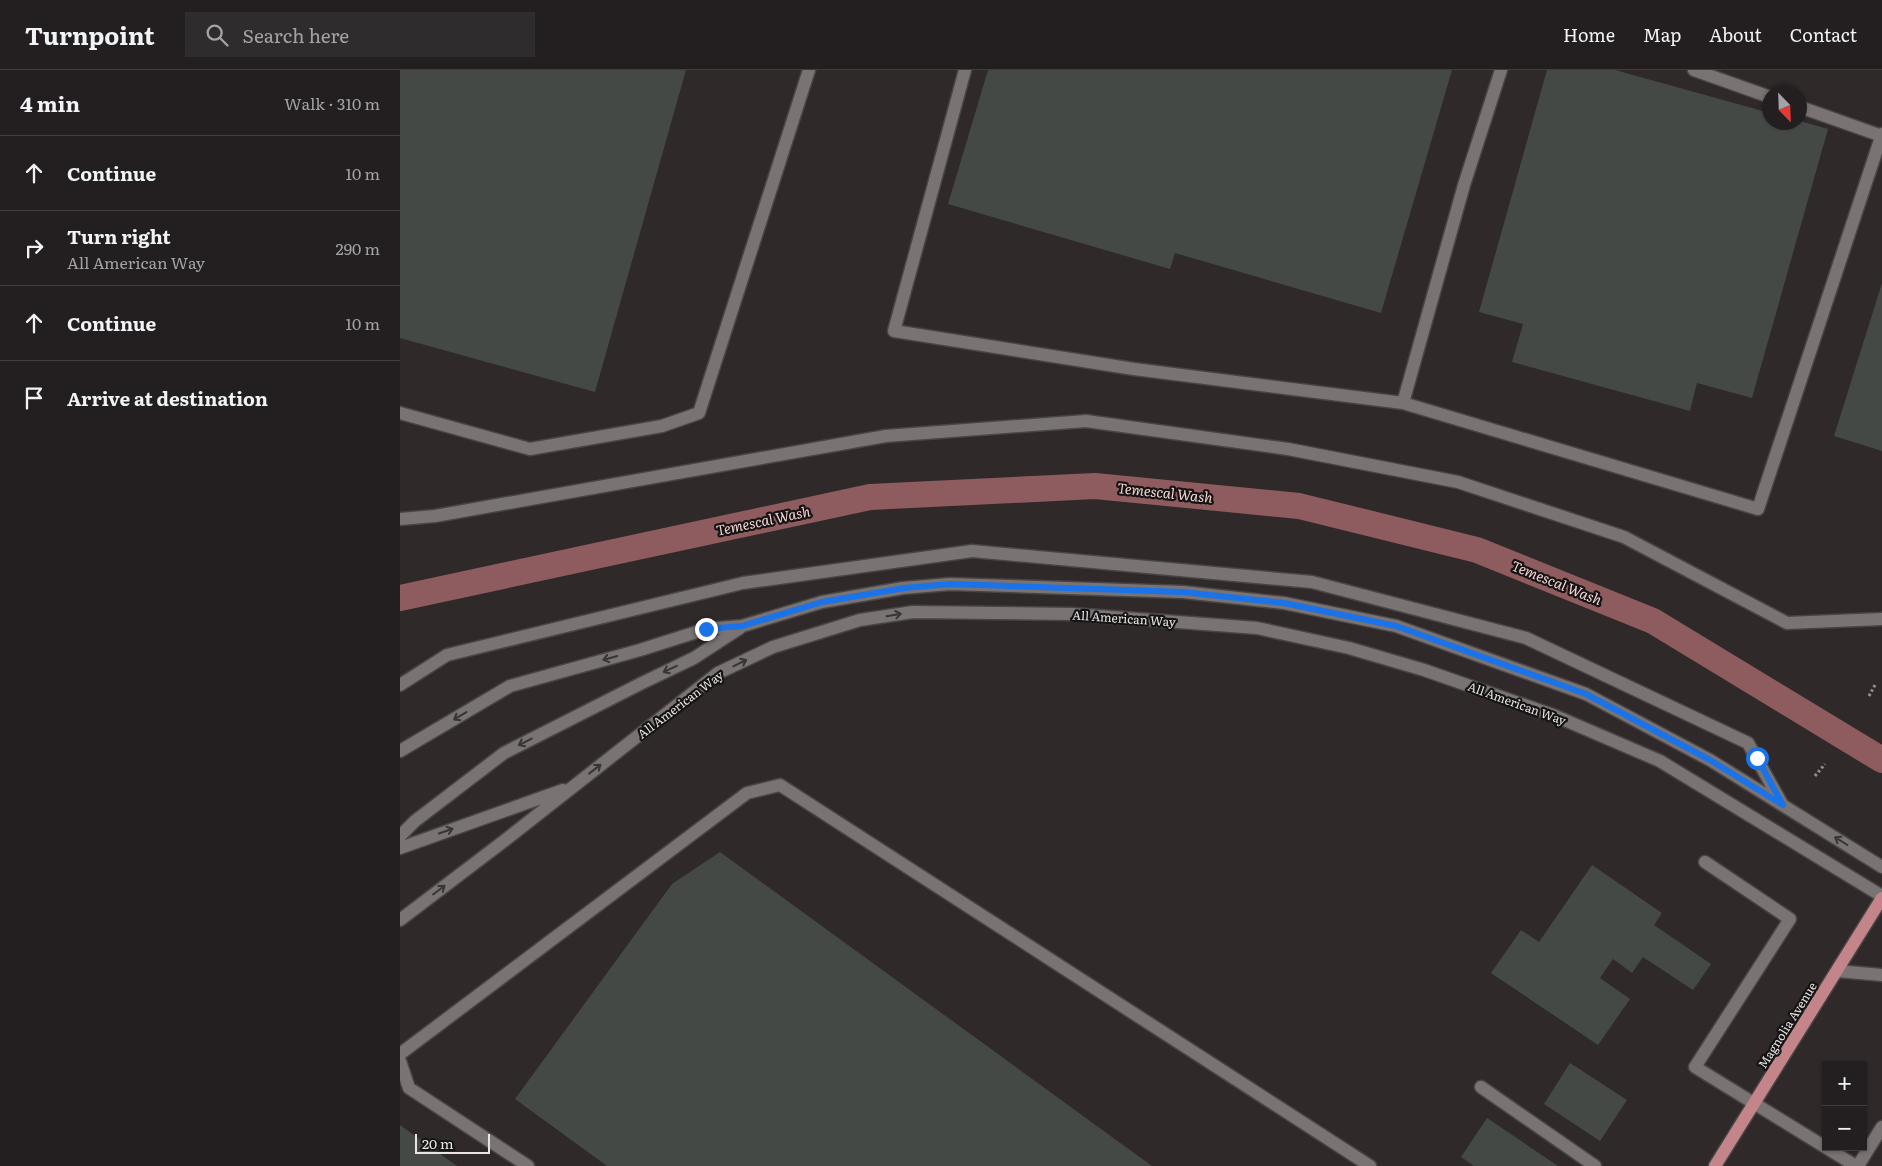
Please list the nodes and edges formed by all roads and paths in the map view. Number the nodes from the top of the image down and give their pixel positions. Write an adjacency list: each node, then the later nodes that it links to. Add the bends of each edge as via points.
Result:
1 (809, 70): 9 (street, via 699,413 662,426 530,449)
2 (965, 70): 8 (street, via 894,331 1134,370)
3 (1502, 70): 8 (street, via 1464,185)
4 (1694, 70): 5 (street)
5 (1762, 94)
6 (1807, 109): 7 (street)
7 (1882, 135): 8 (street, via 1758,509)
8 (1403, 402)
9 (400, 413)
10 (400, 519): 11 (street, via 435,516 886,436 1086,421 1288,449 1458,482 1624,537 1787,623)
11 (1882, 619)
12 (742, 626): 16 (street, one-way to 16, via 706,629 510,686); 20 (street, All American Way, via 822,602 950,584 1183,592 1284,603 1396,626 1586,694 1710,760); 21 (street, one-way to 21, via 694,658 504,753)
13 (400, 685): 20 (street, via 447,655 742,583 972,551 1312,582 1526,638 1748,743)
14 (1875, 686): 15 (path)
15 (1869, 696)
16 (400, 751)
17 (1825, 764): 18 (path)
18 (1815, 776)
19 (572, 787): 22 (street, one-way to 19); 25 (street, All American Way, one-way to 25, via 718,673 773,646 860,620 913,612 1072,614 1257,628 1349,648 1424,670 1553,715 1660,762); 26 (street, All American Way, one-way to 19)
20 (1783, 805): 24 (street, All American Way, one-way to 20)
21 (400, 836)
22 (400, 848)
23 (1705, 862): 32 (street, via 1790,919 1695,1067)
24 (1882, 867)
25 (1882, 897): 27 (main road, Magnolia Avenue)
26 (400, 920)
27 (1837, 971): 28 (street); 32 (main road, Magnolia Avenue)
28 (1882, 975)
29 (400, 1054): 35 (street, via 747,793 780,785)
30 (400, 1061): 34 (street, via 409,1088)
31 (1481, 1087): 36 (street)
32 (1754, 1104): 37 (main road, Magnolia Avenue); 38 (street)
33 (1882, 1127): 38 (street)
34 (528, 1166)
35 (1370, 1166)
36 (1595, 1166)
37 (1714, 1166)
38 (1857, 1166)

